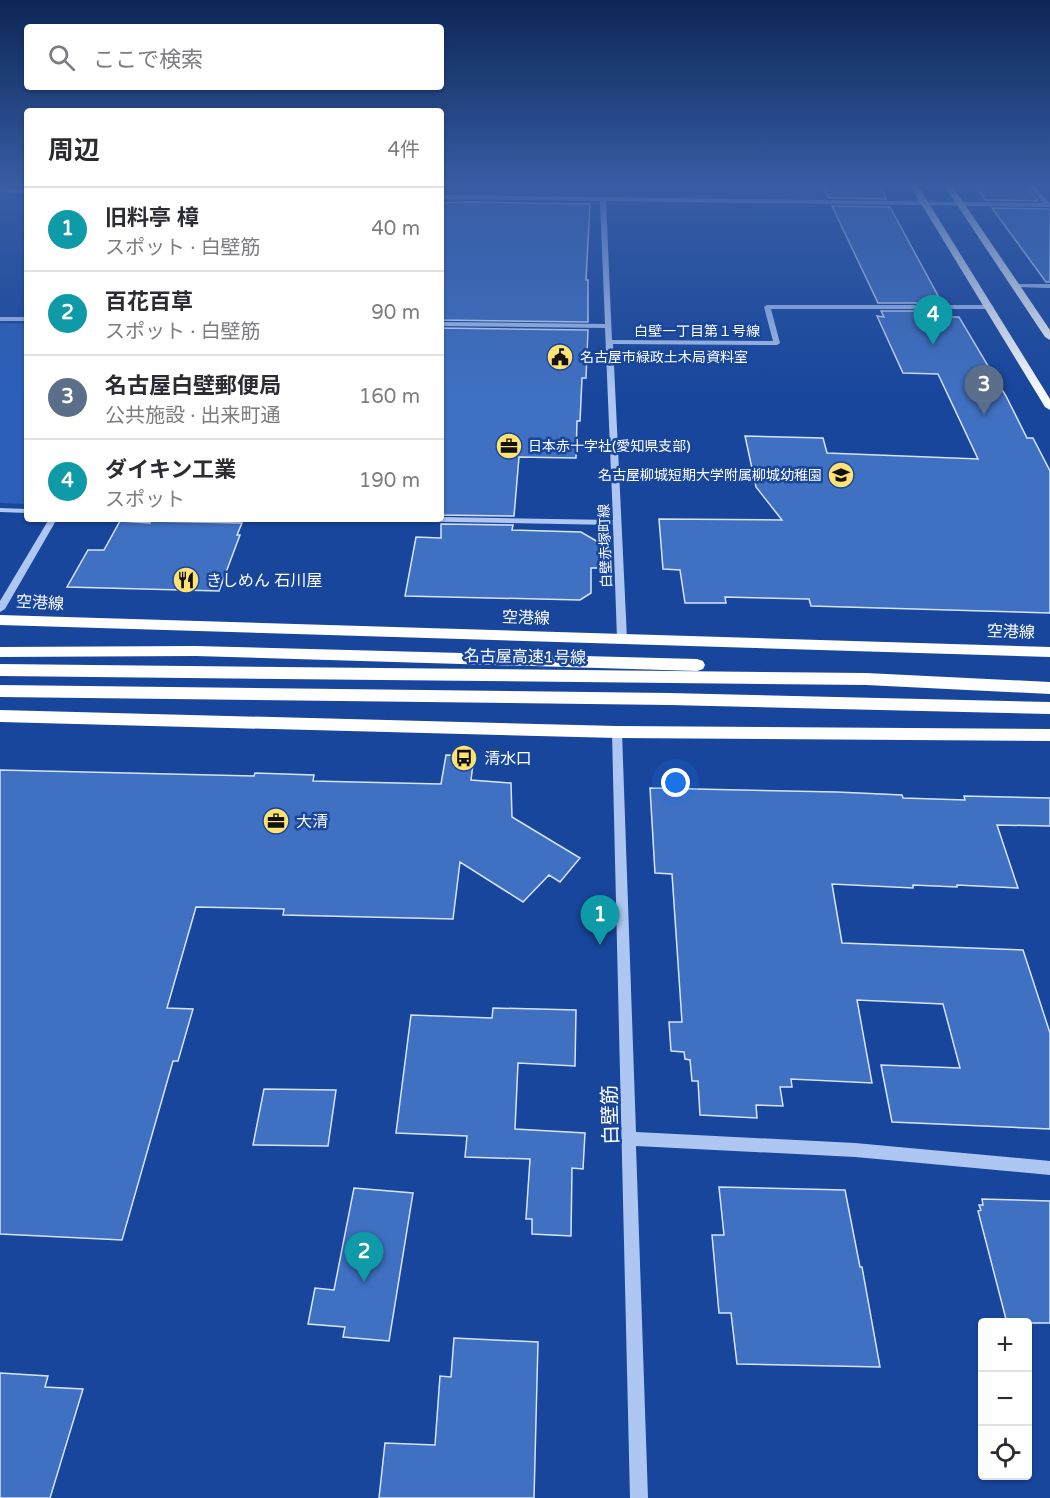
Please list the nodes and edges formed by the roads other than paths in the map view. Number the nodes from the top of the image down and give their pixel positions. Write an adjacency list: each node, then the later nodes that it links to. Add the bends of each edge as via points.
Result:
1 (605, 254): 10 (street, 白壁赤塚町線)
2 (957, 254): 6 (main road)
3 (993, 254): 4 (main road)
4 (1015, 286): 5 (street); 11 (main road)
5 (1050, 286)
6 (991, 307): 12 (street, 白壁一丁目第１号線, via 767,308 777,343); 13 (main road)
7 (0, 319): 8 (street)
8 (24, 319)
9 (444, 324): 10 (street)
10 (607, 326): 12 (street, 白壁赤塚町線)
11 (1050, 337)
12 (608, 342): 18 (street, 白壁赤塚町線)
13 (1050, 407)
14 (0, 510): 15 (street)
15 (24, 511)
16 (444, 520): 18 (street)
17 (51, 522): 19 (street)
18 (618, 523): 21 (street, 白壁赤塚町線)
19 (0, 609)
20 (0, 620): 21 (highway, 空港線)
21 (622, 639): 23 (highway, 空港線)
22 (0, 652): 25 (highway, via 195,651 525,659 838,671)
23 (1050, 652)
24 (0, 670): 25 (highway, 名古屋高速1号線)
25 (866, 679): 26 (highway, 名古屋高速1号線)
26 (1050, 687)
27 (0, 691): 28 (highway)
28 (1050, 708)
29 (0, 716): 30 (highway)
30 (617, 732): 31 (highway); 32 (street, 白壁筋)
31 (1050, 735)
32 (630, 1138): 33 (street, via 855,1150); 34 (street, 白壁筋)
33 (1050, 1168)
34 (639, 1498)

